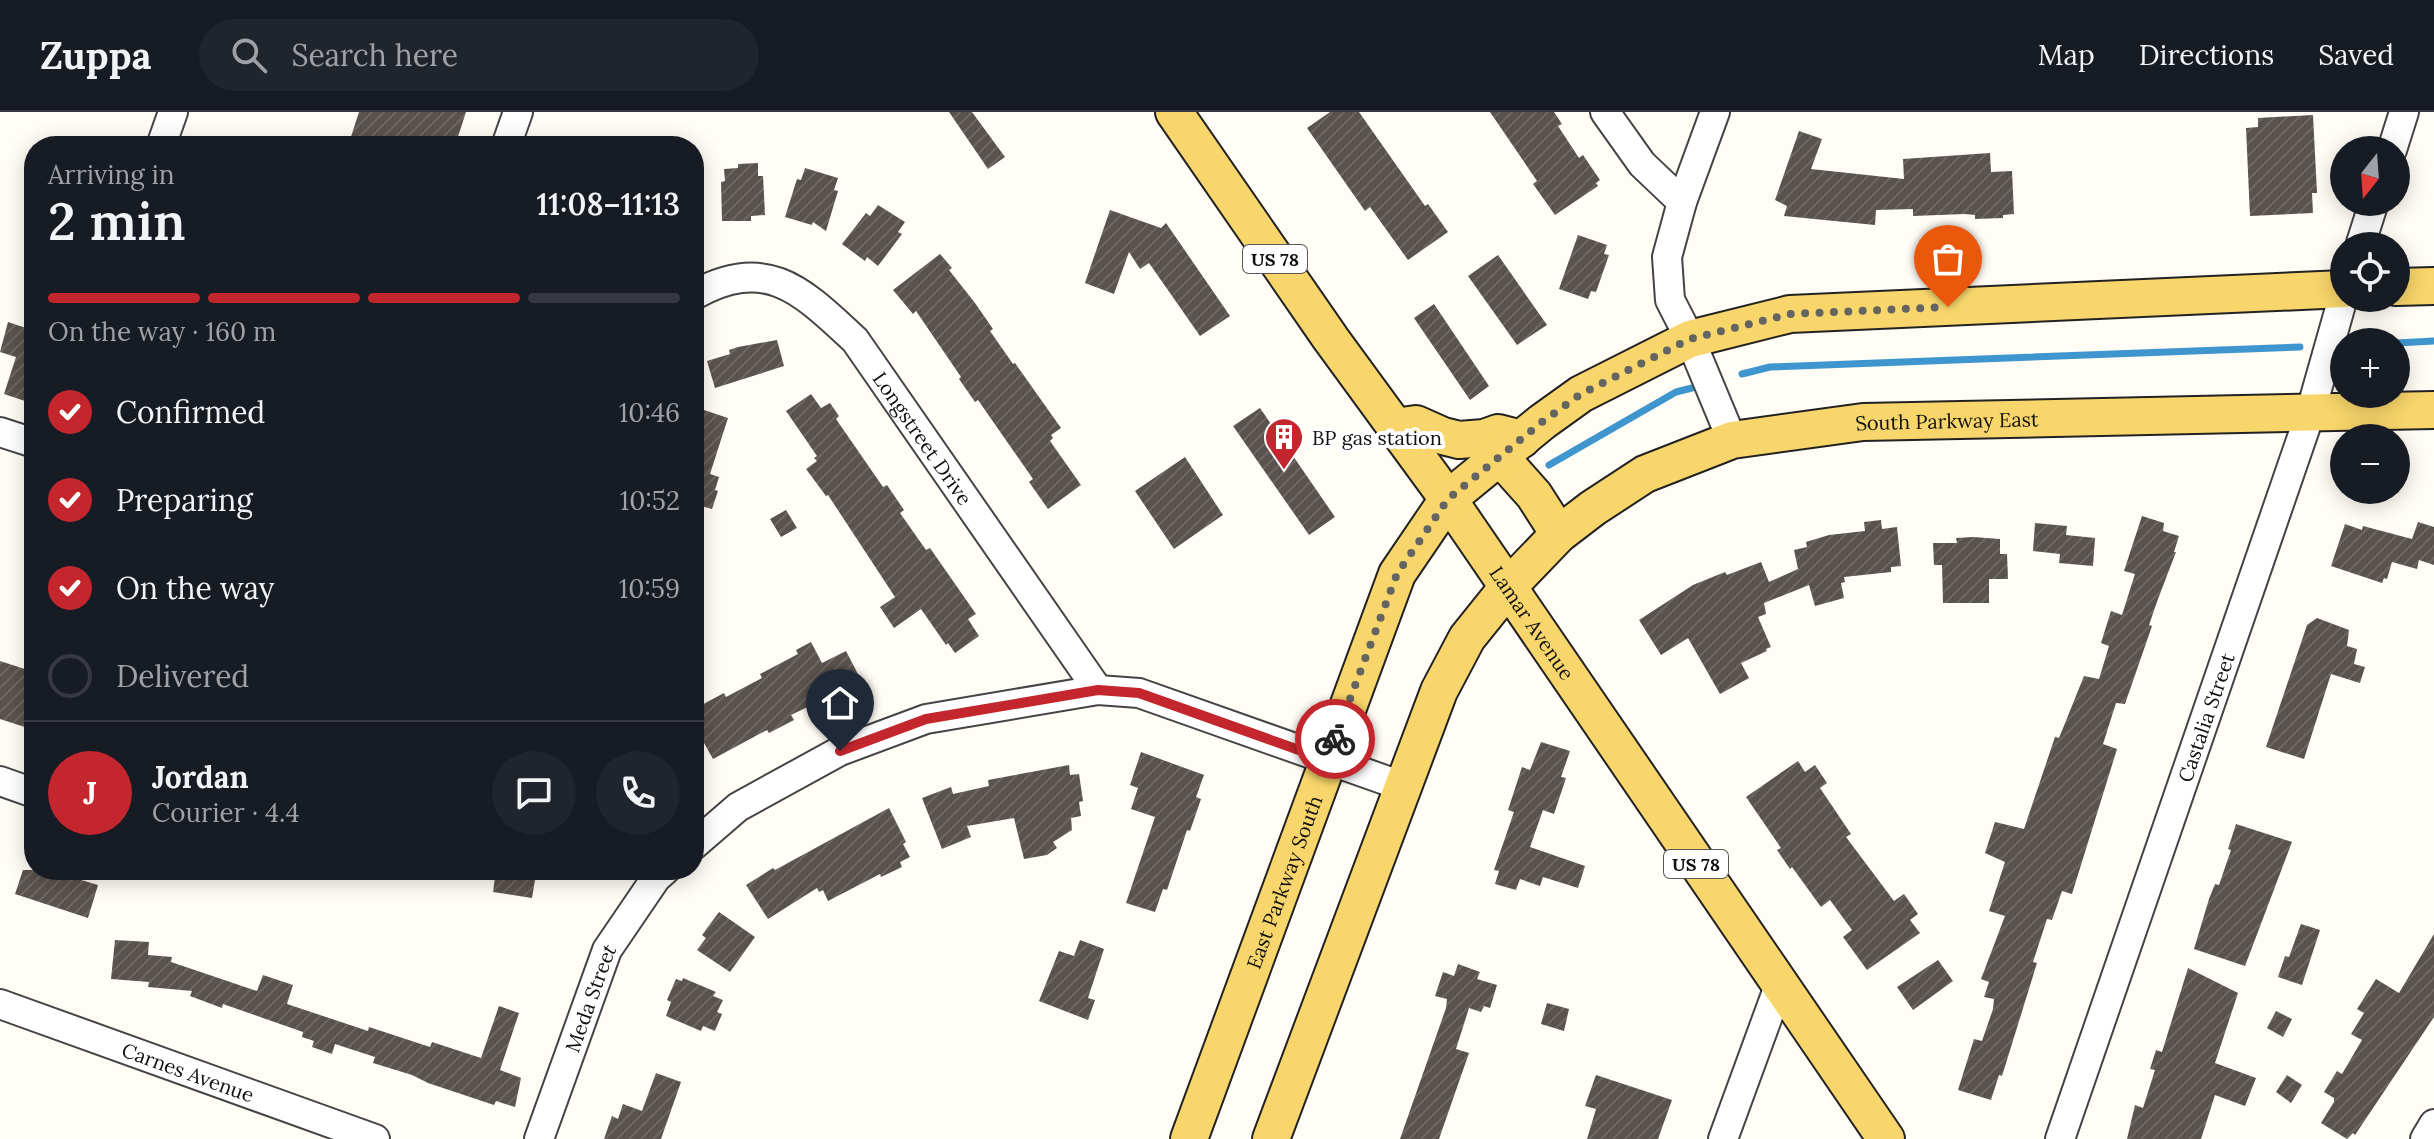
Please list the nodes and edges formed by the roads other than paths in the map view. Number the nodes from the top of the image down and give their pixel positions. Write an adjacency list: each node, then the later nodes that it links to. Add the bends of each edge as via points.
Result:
1 (173, 112): 7 (street)
2 (518, 112): 8 (street)
3 (1174, 112): 19 (main road, Lamar Avenue / US 78)
4 (1605, 112): 10 (street, via 1642,164)
5 (1715, 112): 10 (street)
6 (2404, 112): 9 (street)
7 (165, 136)
8 (510, 136)
9 (2396, 136)
10 (1682, 202): 16 (street, via 1667,257 1670,300)
11 (2434, 286): 12 (main road)
12 (2410, 287)
13 (704, 289): 27 (street, Longstreet Drive, via 717,282 766,276 809,297 855,340)
14 (2330, 293): 16 (main road, via 1790,314)
15 (2338, 312): 18 (street, Castalia Street)
16 (1690, 339): 22 (street); 23 (main road, via 1581,394)
17 (2434, 410): 18 (main road, South Parkway East)
18 (2310, 414): 22 (main road, South Parkway East, via 1863,422); 43 (street, Castalia Street)
19 (1395, 427): 23 (main road, via 1416,424 1459,440 1498,433); 24 (main road, Lamar Avenue / US 78)
20 (0, 432): 21 (street)
21 (24, 440)
22 (1732, 440): 25 (main road, South Parkway East, via 1645,474)
23 (1511, 448): 24 (main road); 25 (main road)
24 (1448, 499): 26 (main road, Lamar Avenue / US 78); 28 (main road, East Parkway South, via 1397,574)
25 (1559, 534): 26 (main road, South Parkway East)
26 (1508, 587): 30 (main road, via 1467,638 1439,691); 34 (main road, Lamar Avenue / US 78)
27 (1098, 690): 28 (street, via 1139,693); 32 (street, via 926,719 840,751 738,807)
28 (1327, 760): 30 (street); 39 (main road, East Parkway South)
29 (0, 781): 31 (street)
30 (1402, 786): 40 (main road)
31 (24, 789)
32 (704, 836)
33 (655, 880): 38 (street, Meda Street, via 607,950)
34 (1779, 986): 41 (street); 42 (main road, Lamar Avenue / US 78)
35 (0, 1004): 37 (street, Carnes Avenue)
36 (2434, 1124): 44 (street)
37 (375, 1139)
38 (539, 1139)
39 (1189, 1139)
40 (1271, 1139)
41 (1723, 1139)
42 (1886, 1139)
43 (2060, 1139)
44 (2425, 1139)

